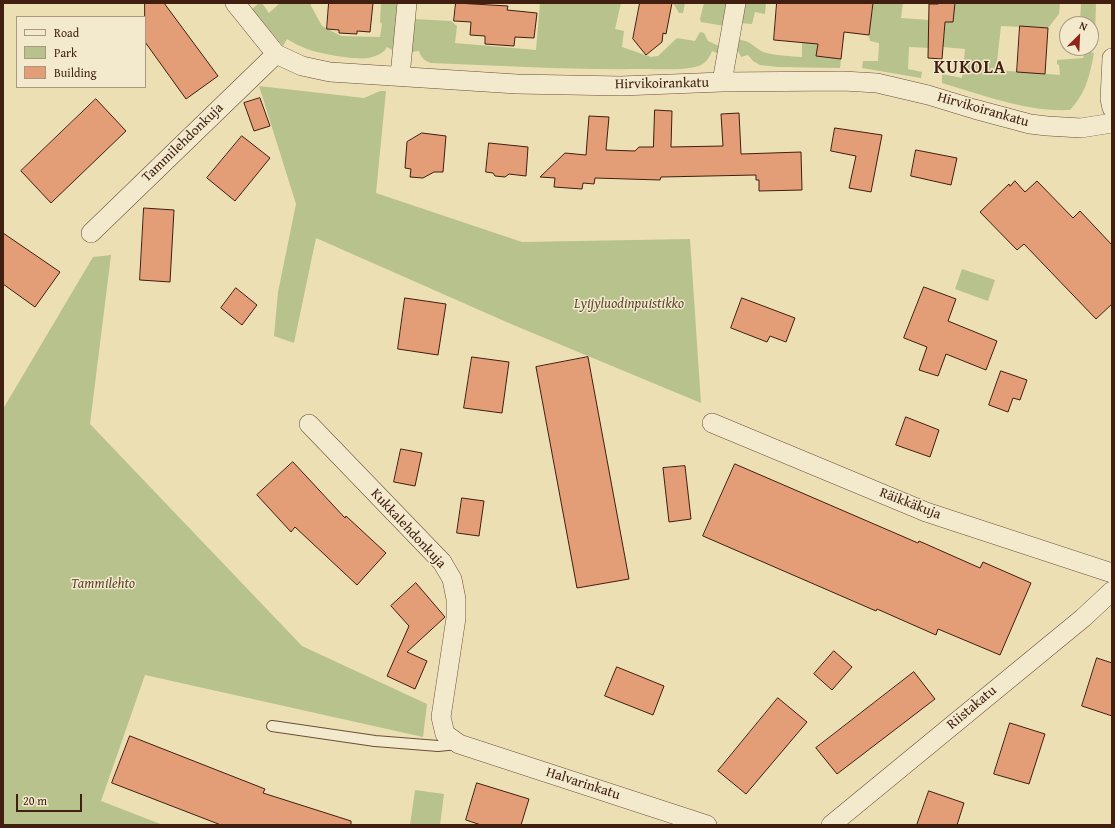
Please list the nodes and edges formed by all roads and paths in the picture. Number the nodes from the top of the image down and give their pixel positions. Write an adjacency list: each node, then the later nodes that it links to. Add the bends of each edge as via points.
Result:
1 (235, 3): 4 (street, Hirvikoirankatu)
2 (407, 3): 6 (street)
3 (736, 3): 7 (street)
4 (276, 54): 6 (street, Hirvikoirankatu, via 302,66 330,72); 10 (street, Tammilehdonkuja)
5 (1112, 58): 8 (street)
6 (400, 76): 7 (street, Hirvikoirankatu, via 458,81 621,86)
7 (722, 82): 9 (street, Hirvikoirankatu, via 878,83 1030,124 1081,128)
8 (1112, 108)
9 (1112, 123)
10 (90, 233)
11 (712, 423): 13 (street, Räikkäkuja, via 926,512)
12 (308, 424): 16 (street, Kukkalehdonkuja, via 442,562 452,579 456,618 441,718 445,734)
13 (1112, 573)
14 (1112, 591): 18 (street, Riistakatu, via 1083,618)
15 (272, 726): 16 (lane, via 375,741 438,746)
16 (459, 744): 17 (street, Halvarinkatu)
17 (707, 825)
18 (832, 825)

